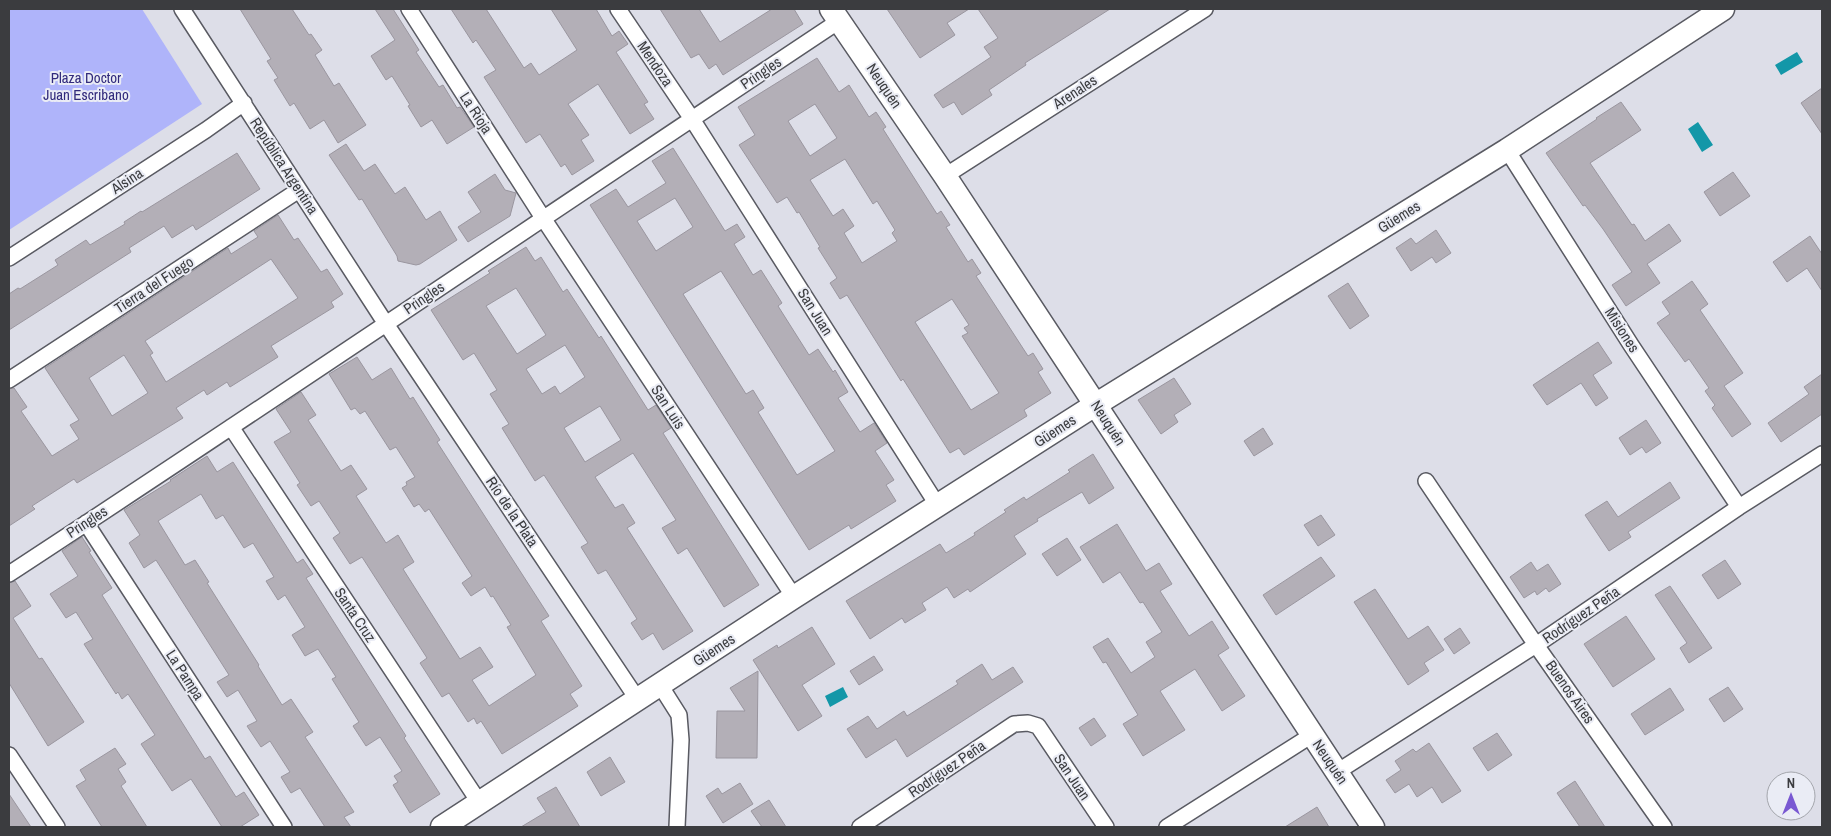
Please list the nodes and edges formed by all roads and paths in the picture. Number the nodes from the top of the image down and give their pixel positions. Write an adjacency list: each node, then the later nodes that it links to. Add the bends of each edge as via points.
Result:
1 (182, 9): 7 (street, República Argentina)
2 (409, 9): 12 (street, La Rioja)
3 (618, 9): 8 (street, Mendoza)
4 (1205, 9): 10 (street, Arenales)
5 (1723, 9): 9 (street, Güemes)
6 (835, 15): 8 (street, Pringles); 10 (street, Neuquén)
7 (244, 103): 11 (street, República Argentina); 13 (street, Alsina)
8 (692, 119): 12 (street, Pringles); 20 (street, San Juan)
9 (1507, 150): 16 (street, Güemes); 21 (street, Misiones)
10 (946, 176): 16 (street, Neuquén)
11 (299, 190): 14 (street, República Argentina); 15 (street, Tierra del Fuego)
12 (542, 218): 14 (street, Pringles); 24 (street, San Luis)
13 (9, 258)
14 (386, 324): 17 (street, Pringles); 27 (street, Río de la Plata)
15 (9, 380)
16 (1096, 405): 20 (street, Güemes); 29 (street, Neuquén)
17 (231, 427): 22 (street, Pringles); 32 (street, Santa Cruz)
18 (1822, 454): 21 (street, Rodríguez Peña)
19 (1426, 481): 25 (street, Buenos Aires)
20 (938, 506): 24 (street, Güemes)
21 (1739, 507): 25 (street, Rodríguez Peña)
22 (86, 523): 23 (street, Pringles); 34 (street, La Pampa)
23 (9, 574)
24 (794, 597): 26 (street, Güemes)
25 (1536, 645): 31 (street, Rodríguez Peña); 41 (street, Buenos Aires)
26 (660, 685): 27 (street, Güemes); 36 (street, via 679,715)
27 (638, 700): 32 (street, Güemes)
28 (1038, 726): 37 (street, Rodríguez Peña, via 1014,724); 38 (street, San Juan)
29 (1312, 735): 31 (street, Neuquén); 39 (street)
30 (9, 755): 33 (street)
31 (1337, 772): 40 (street, Neuquén)
32 (479, 802): 35 (street, Güemes)
33 (57, 827)
34 (284, 827)
35 (442, 827)
36 (677, 827)
37 (861, 827)
38 (1106, 827)
39 (1167, 827)
40 (1373, 827)
41 (1664, 827)

